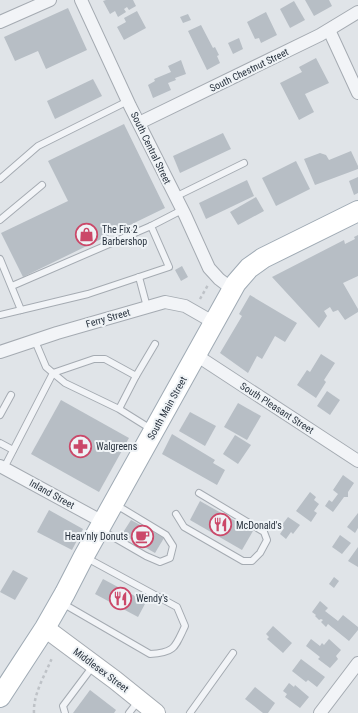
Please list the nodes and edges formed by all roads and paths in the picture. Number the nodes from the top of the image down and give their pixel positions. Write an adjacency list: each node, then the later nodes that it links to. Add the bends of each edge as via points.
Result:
1 (50, 0): 4 (street)
2 (81, 0): 7 (street, South Central Street)
3 (358, 12): 5 (street, South Chestnut Street)
4 (0, 22)
5 (329, 30): 6 (street); 8 (street, South Chestnut Street)
6 (358, 93)
7 (128, 101): 8 (street, South Central Street); 10 (lane, via 38,146)
8 (139, 124): 12 (street, South Central Street)
9 (244, 164): 12 (lane)
10 (0, 179)
11 (42, 185): 15 (lane)
12 (175, 196): 13 (street, South Central Street)
13 (182, 210): 16 (lane); 21 (street, South Central Street, via 209,268)
14 (358, 211): 21 (main road, South Main Street, via 263,258 249,268)
15 (0, 220)
16 (150, 226): 18 (lane, via 169,267); 20 (lane)
17 (0, 259): 20 (lane)
18 (139, 277): 23 (lane); 24 (lane, via 88,294)
19 (208, 285): 22 (path)
20 (12, 286): 24 (lane)
21 (232, 289): 26 (main road, South Main Street)
22 (200, 299)
23 (147, 307): 26 (street, Ferry Street, via 165,302 184,306); 27 (street, Ferry Street)
24 (21, 310): 25 (lane)
25 (0, 315)
26 (213, 322): 30 (main road, South Main Street)
27 (35, 341): 29 (street, Ferry Street); 31 (lane, via 46,367)
28 (155, 344): 32 (lane)
29 (0, 352)
30 (196, 355): 36 (main road, South Main Street); 39 (street, South Pleasant Street)
31 (53, 373): 32 (lane, via 94,359 105,359); 34 (lane, via 65,383); 38 (lane)
32 (136, 376): 34 (lane)
33 (11, 395): 35 (lane)
34 (119, 409): 36 (lane)
35 (0, 415)
36 (154, 431): 42 (main road, South Main Street)
37 (0, 443): 38 (lane)
38 (12, 450): 40 (lane)
39 (358, 461)
40 (2, 467): 44 (street, Inland Street)
41 (199, 494): 43 (lane, via 264,532 267,540 252,561 242,561 184,527)
42 (113, 505): 44 (main road, South Main Street); 44 (lane, via 166,535 173,546 170,558 160,562 146,556)
43 (176, 514)
44 (101, 526): 45 (main road, South Main Street)
45 (84, 556): 46 (main road, South Main Street); 46 (lane, via 177,607 185,626 176,646 164,653 150,654)
46 (61, 602): 47 (main road, South Main Street)
47 (45, 628): 51 (street, Middlesex Street); 52 (main road, South Main Street)
48 (233, 653): 57 (lane)
49 (52, 658): 54 (path, via 37,694)
50 (358, 663): 58 (street)
51 (94, 665): 53 (street, Middlesex Street); 55 (lane, via 63,706)
52 (0, 697)
53 (134, 706): 56 (street, Middlesex Street)
54 (34, 713)
55 (65, 713)
56 (156, 713)
57 (190, 713)
58 (320, 713)

